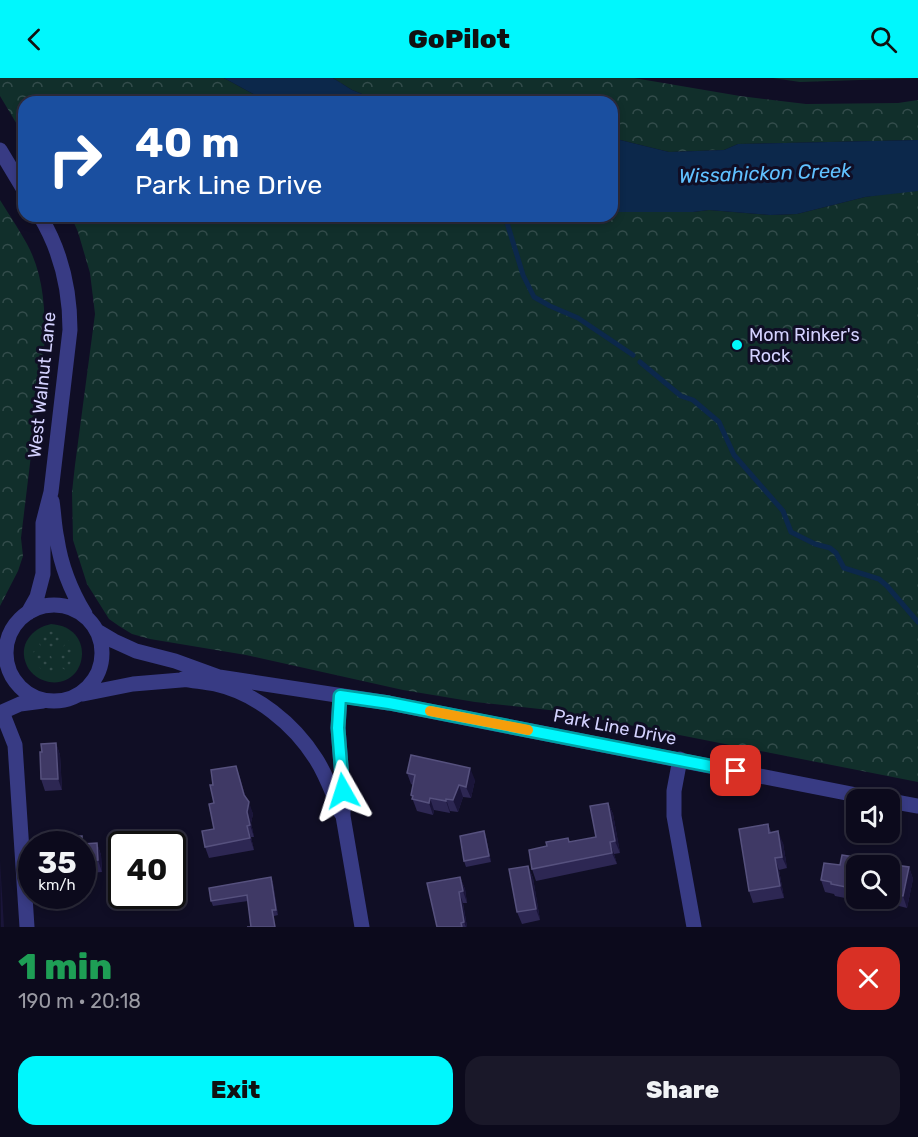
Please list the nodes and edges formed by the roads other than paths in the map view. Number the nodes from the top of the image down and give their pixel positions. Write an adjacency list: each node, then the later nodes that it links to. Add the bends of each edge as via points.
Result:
1 (0, 150): 2 (street)
2 (18, 180)
3 (43, 222): 4 (street, West Walnut Lane, via 63,271 70,310)
4 (51, 492): 5 (street, West Walnut Lane, via 44,523 41,585); 6 (street, West Walnut Lane, via 65,572)
5 (28, 613): 6 (street, via 46,605 65,606 83,614); 7 (street)
6 (93, 626): 9 (street, via 130,649); 11 (street, via 102,651 99,672)
7 (9, 638): 8 (street); 13 (street, via 6,659 13,679 27,694)
8 (0, 663)
9 (219, 677): 10 (street); 12 (street, Park Line Drive)
10 (183, 679): 11 (street, via 106,688); 19 (street, via 240,693 290,727 316,760)
11 (77, 696): 13 (street)
12 (340, 696): 15 (street, Park Line Drive); 19 (street)
13 (47, 701): 14 (street, via 20,704)
14 (1, 713): 20 (street, via 15,745)
15 (680, 759): 16 (street, Park Line Drive); 22 (street, via 674,816)
16 (846, 793)
17 (900, 803): 18 (street)
18 (918, 806)
19 (343, 816): 21 (street)
20 (27, 927)
21 (363, 927)
22 (694, 927)

